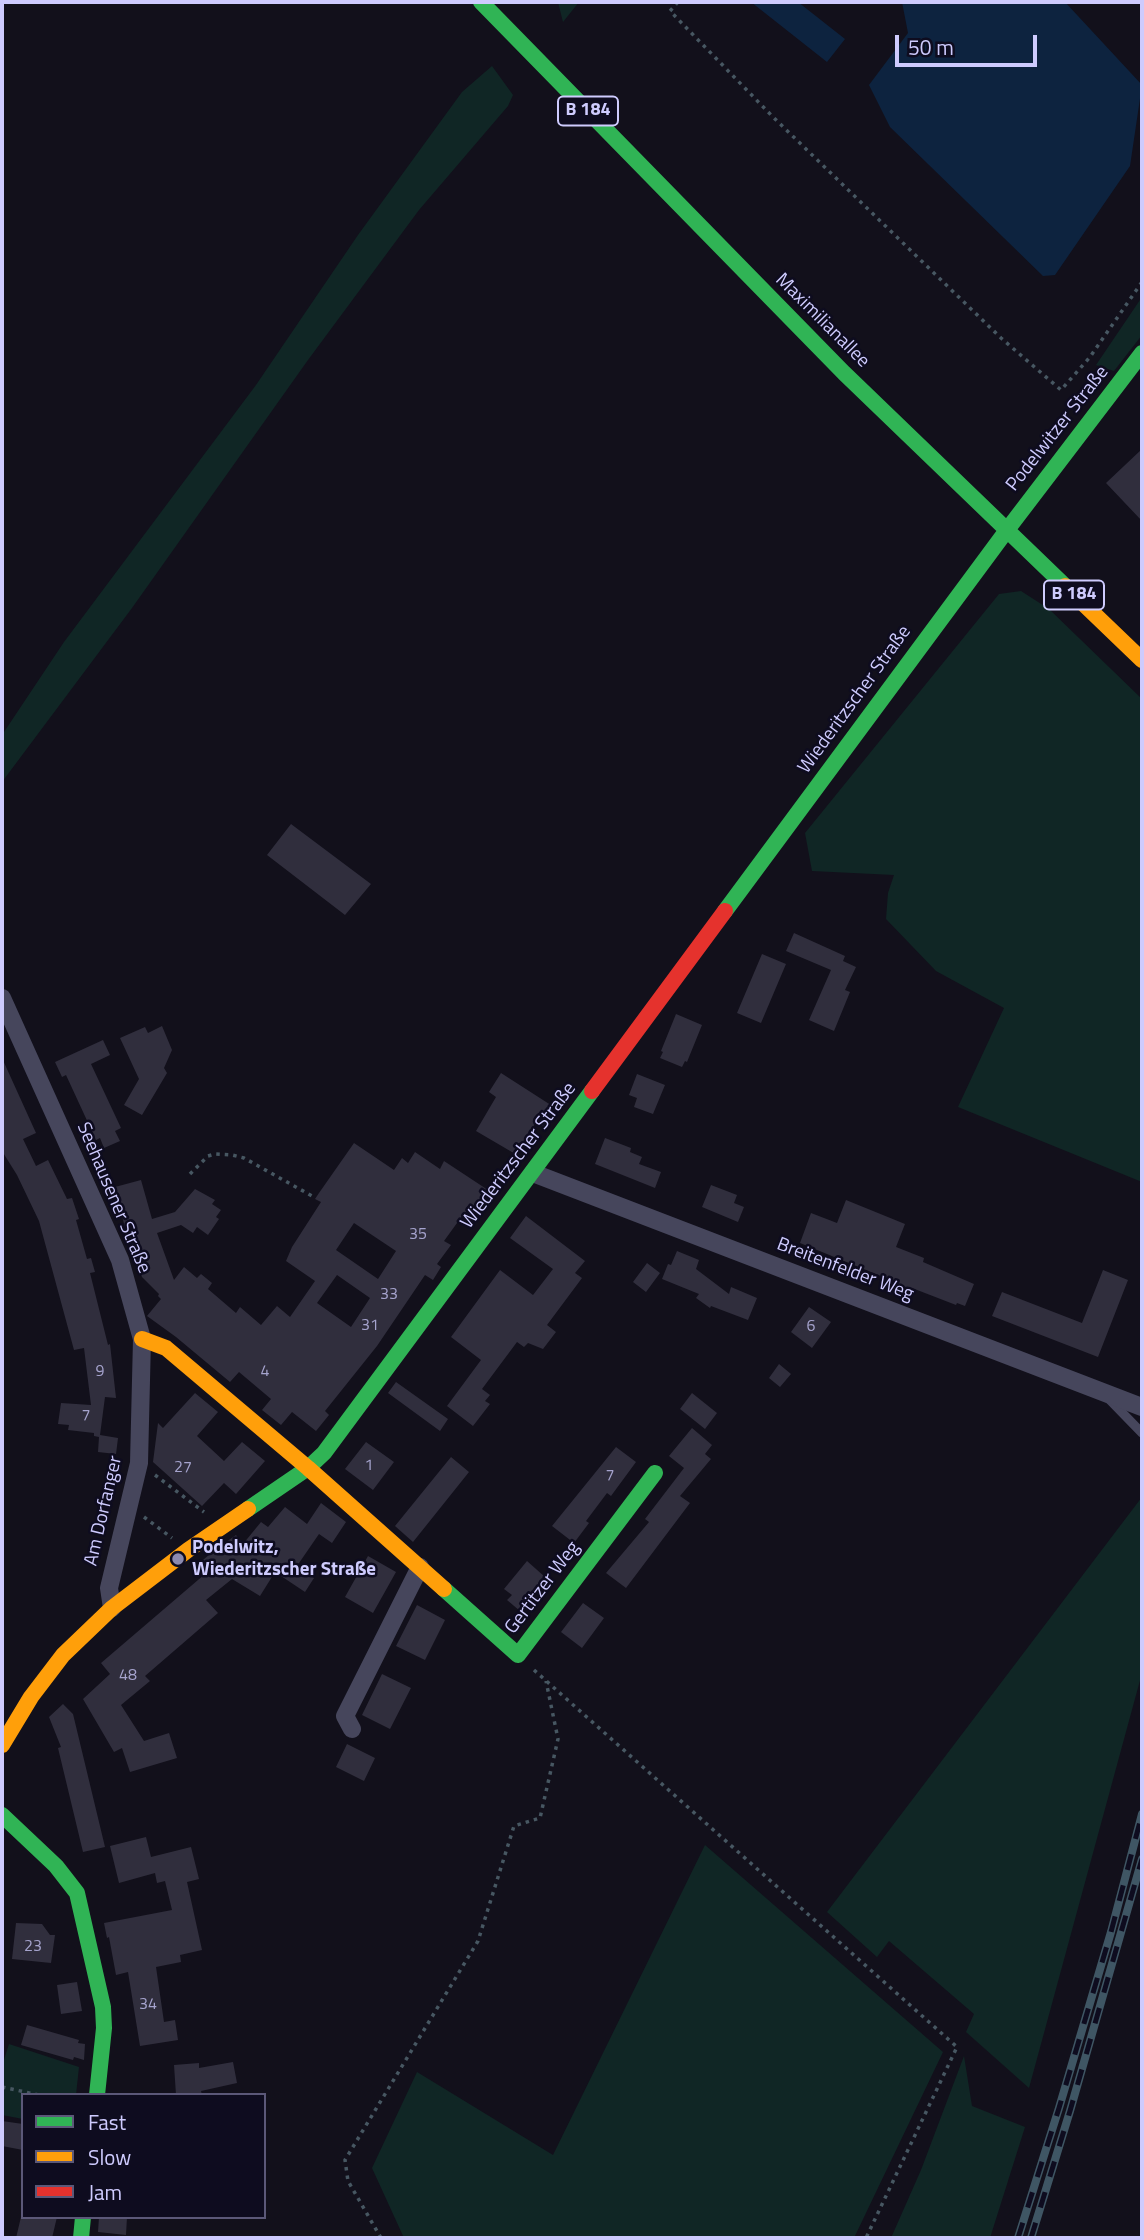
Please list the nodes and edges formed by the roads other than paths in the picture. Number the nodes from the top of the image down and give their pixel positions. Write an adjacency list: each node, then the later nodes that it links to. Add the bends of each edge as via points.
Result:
1 (481, 2): 3 (street, Maximilianallee / B 184, via 844,373)
2 (1142, 353): 3 (street, Podelwitzer Straße)
3 (1007, 530): 4 (street, Maximilianallee / B 184); 6 (street, Wiederitzscher Straße)
4 (1142, 660)
5 (2, 998): 7 (street, Seehausener Straße, via 120,1260)
6 (533, 1173): 8 (street, Breitenfelder Weg); 11 (street, Wiederitzscher Straße, via 324,1453)
7 (142, 1339): 11 (street, via 166,1348); 14 (street, Am Dorfanger, via 139,1463 108,1588)
8 (1102, 1392): 9 (street, Breitenfelder Weg); 10 (lane)
9 (1142, 1407)
10 (1142, 1433)
11 (308, 1468): 13 (street, Gertitzer Weg); 14 (street, Wiederitzscher Straße)
12 (656, 1474): 13 (street, Gertitzer Weg, via 518,1655)
13 (420, 1567): 15 (street, via 345,1716)
14 (112, 1608): 16 (street, Wiederitzscher Straße, via 63,1655)
15 (352, 1728)
16 (2, 1745)
17 (2, 1815): 18 (street, via 56,1866 77,1893 103,2007)
18 (97, 2093)
19 (83, 2219): 20 (street)
20 (81, 2238)

